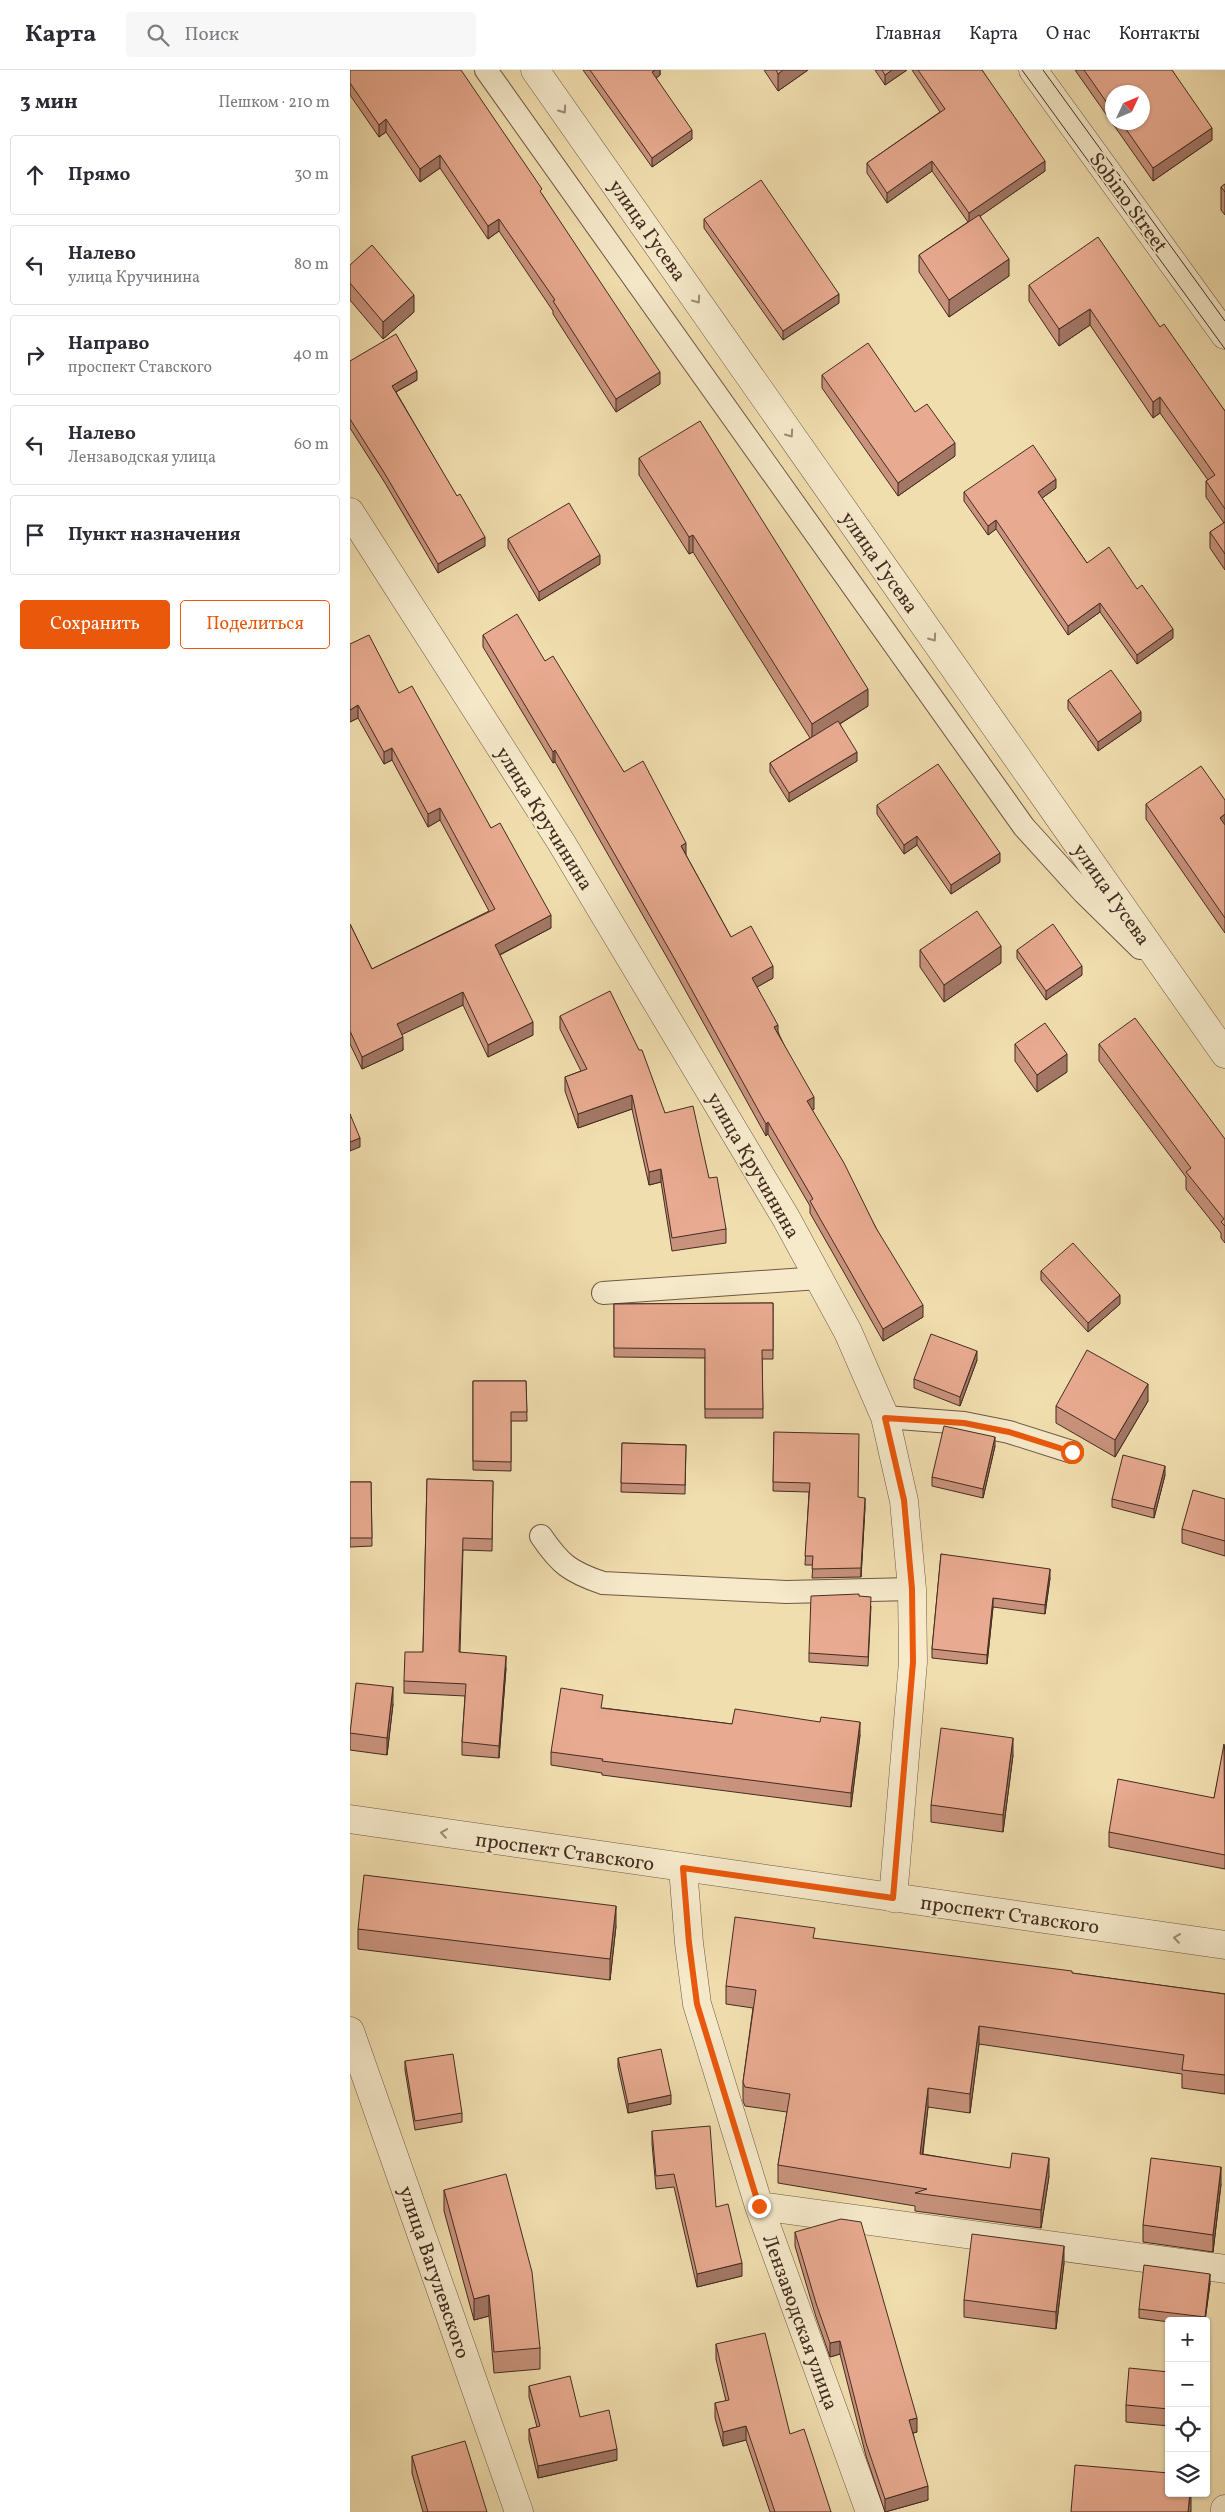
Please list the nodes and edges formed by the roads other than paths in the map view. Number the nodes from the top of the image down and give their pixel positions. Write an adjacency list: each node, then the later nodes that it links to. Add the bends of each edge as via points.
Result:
1 (486, 70): 6 (lane, via 1024,827)
2 (536, 70): 6 (street, улица Гусева, one-way to 6)
3 (1032, 70): 4 (street, Sobino Street)
4 (1225, 335)
5 (350, 512): 8 (street, улица Кручинина, via 561,842)
6 (1168, 975): 7 (street, улица Гусева)
7 (1225, 1054)
8 (819, 1278): 9 (lane); 10 (street, улица Кручинина, via 848,1332)
9 (603, 1293)
10 (885, 1418): 11 (lane, via 964,1423 1009,1432); 13 (street, улица Кручинина, via 904,1500)
11 (1072, 1452)
12 (541, 1536): 13 (lane, via 557,1559 580,1575 603,1583 786,1592)
13 (912, 1589): 16 (street, улица Кручинина, via 913,1662)
14 (350, 1819): 15 (street, проспект Ставского, one-way to 14)
15 (683, 1868): 16 (street, проспект Ставского); 19 (street, Лензаводская улица, via 697,2004)
16 (893, 1898): 17 (street, проспект Ставского, one-way to 16)
17 (1225, 1945)
18 (350, 2031): 21 (street, улица Вагулевского)
19 (759, 2206): 20 (street); 22 (street, Лензаводская улица)
20 (1225, 2269)
21 (520, 2512)
22 (870, 2512)

